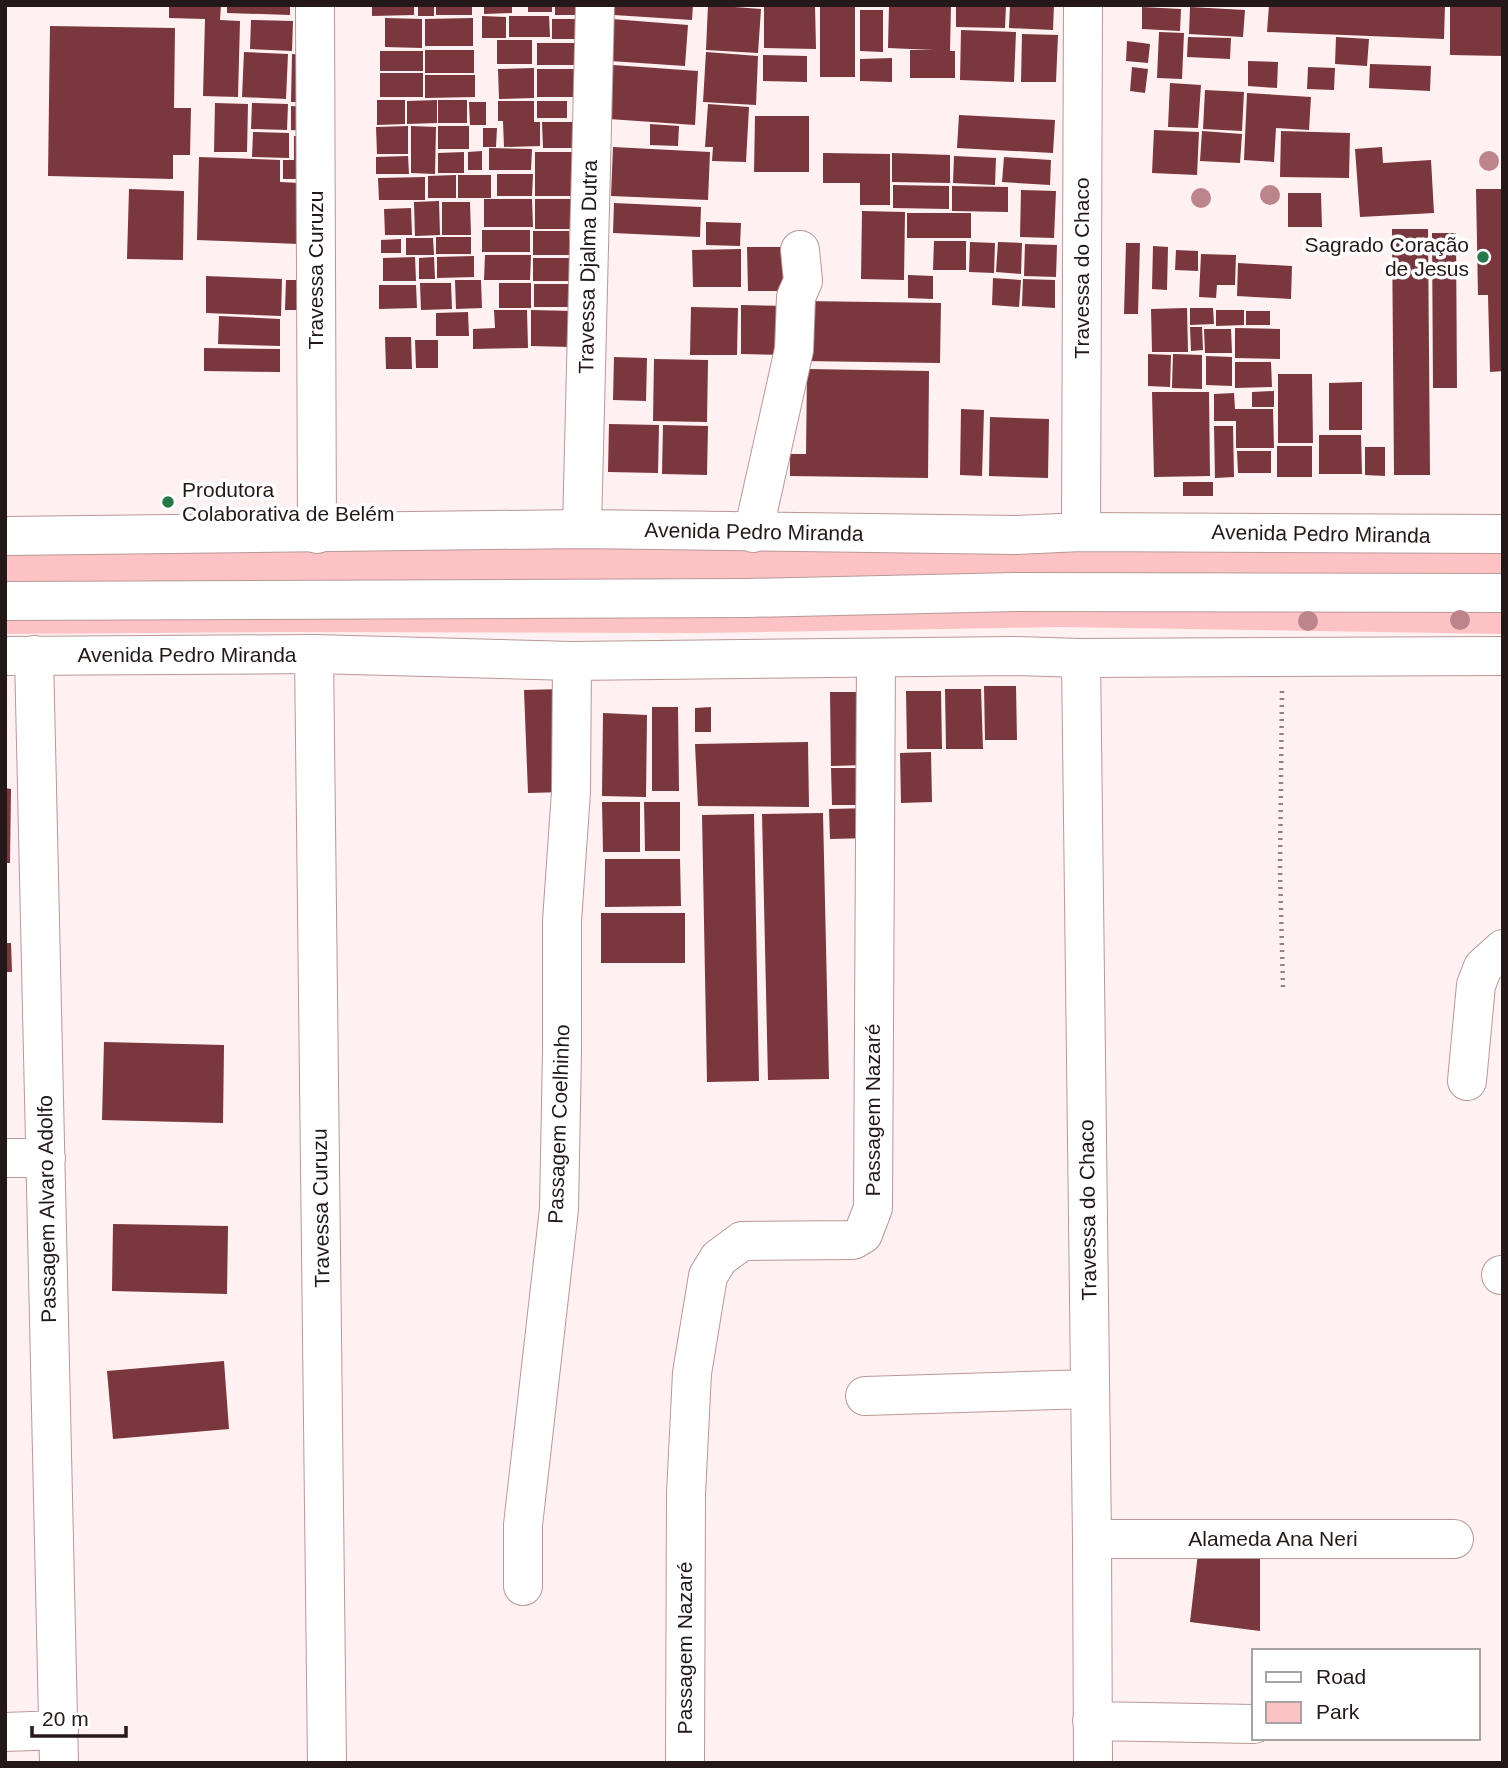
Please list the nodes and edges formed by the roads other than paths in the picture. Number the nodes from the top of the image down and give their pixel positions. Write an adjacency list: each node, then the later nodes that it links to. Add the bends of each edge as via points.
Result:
1 (316, 5): 8 (street, Travessa Curuzu)
2 (595, 5): 5 (street, Travessa Djalma Dutra)
3 (1083, 5): 6 (street, Travessa do Chaco)
4 (800, 250): 7 (street, via 803,281 796,297 794,350)
5 (582, 529): 7 (street, Avenida Pedro Miranda); 8 (street, Avenida Pedro Miranda)
6 (1081, 531): 7 (street, Avenida Pedro Miranda, via 1016,535); 9 (street, Avenida Pedro Miranda)
7 (753, 533)
8 (317, 534): 10 (street, Avenida Pedro Miranda)
9 (1503, 534)
10 (5, 536)
11 (1503, 593): 12 (street, via 1015,592)
12 (5, 601)
13 (314, 654): 14 (street, Avenida Pedro Miranda); 18 (street, Avenida Pedro Miranda); 32 (street, Travessa Curuzu)
14 (20, 656): 22 (street, Passagem Alvaro Adolfo)
15 (1503, 656): 16 (street, Avenida Pedro Miranda)
16 (1081, 658): 17 (street, Avenida Pedro Miranda); 23 (street, Travessa do Chaco)
17 (876, 659): 18 (street, Avenida Pedro Miranda); 33 (street, Passagem Nazaré, via 873,1208 863,1234 853,1240 742,1241 719,1258 708,1276 692,1373 686,1494)
18 (572, 661): 27 (street, Passagem Coelhinho, via 571,792 562,921 559,1209 523,1525)
19 (1503, 949): 20 (street, via 1483,967 1476,985)
20 (1467, 1081)
21 (5, 1158): 22 (street)
22 (46, 1158): 31 (street, Passagem Alvaro Adolfo)
23 (1090, 1389): 24 (street); 25 (street, Travessa do Chaco)
24 (865, 1396)
25 (1092, 1539): 26 (street, Alameda Ana Neri); 28 (street, Travessa do Chaco)
26 (1454, 1539)
27 (523, 1586)
28 (1092, 1721): 29 (street); 34 (street, Travessa do Chaco)
29 (1252, 1724)
30 (5, 1732): 31 (street)
31 (59, 1747)
32 (327, 1763)
33 (685, 1763)
34 (1093, 1763)

